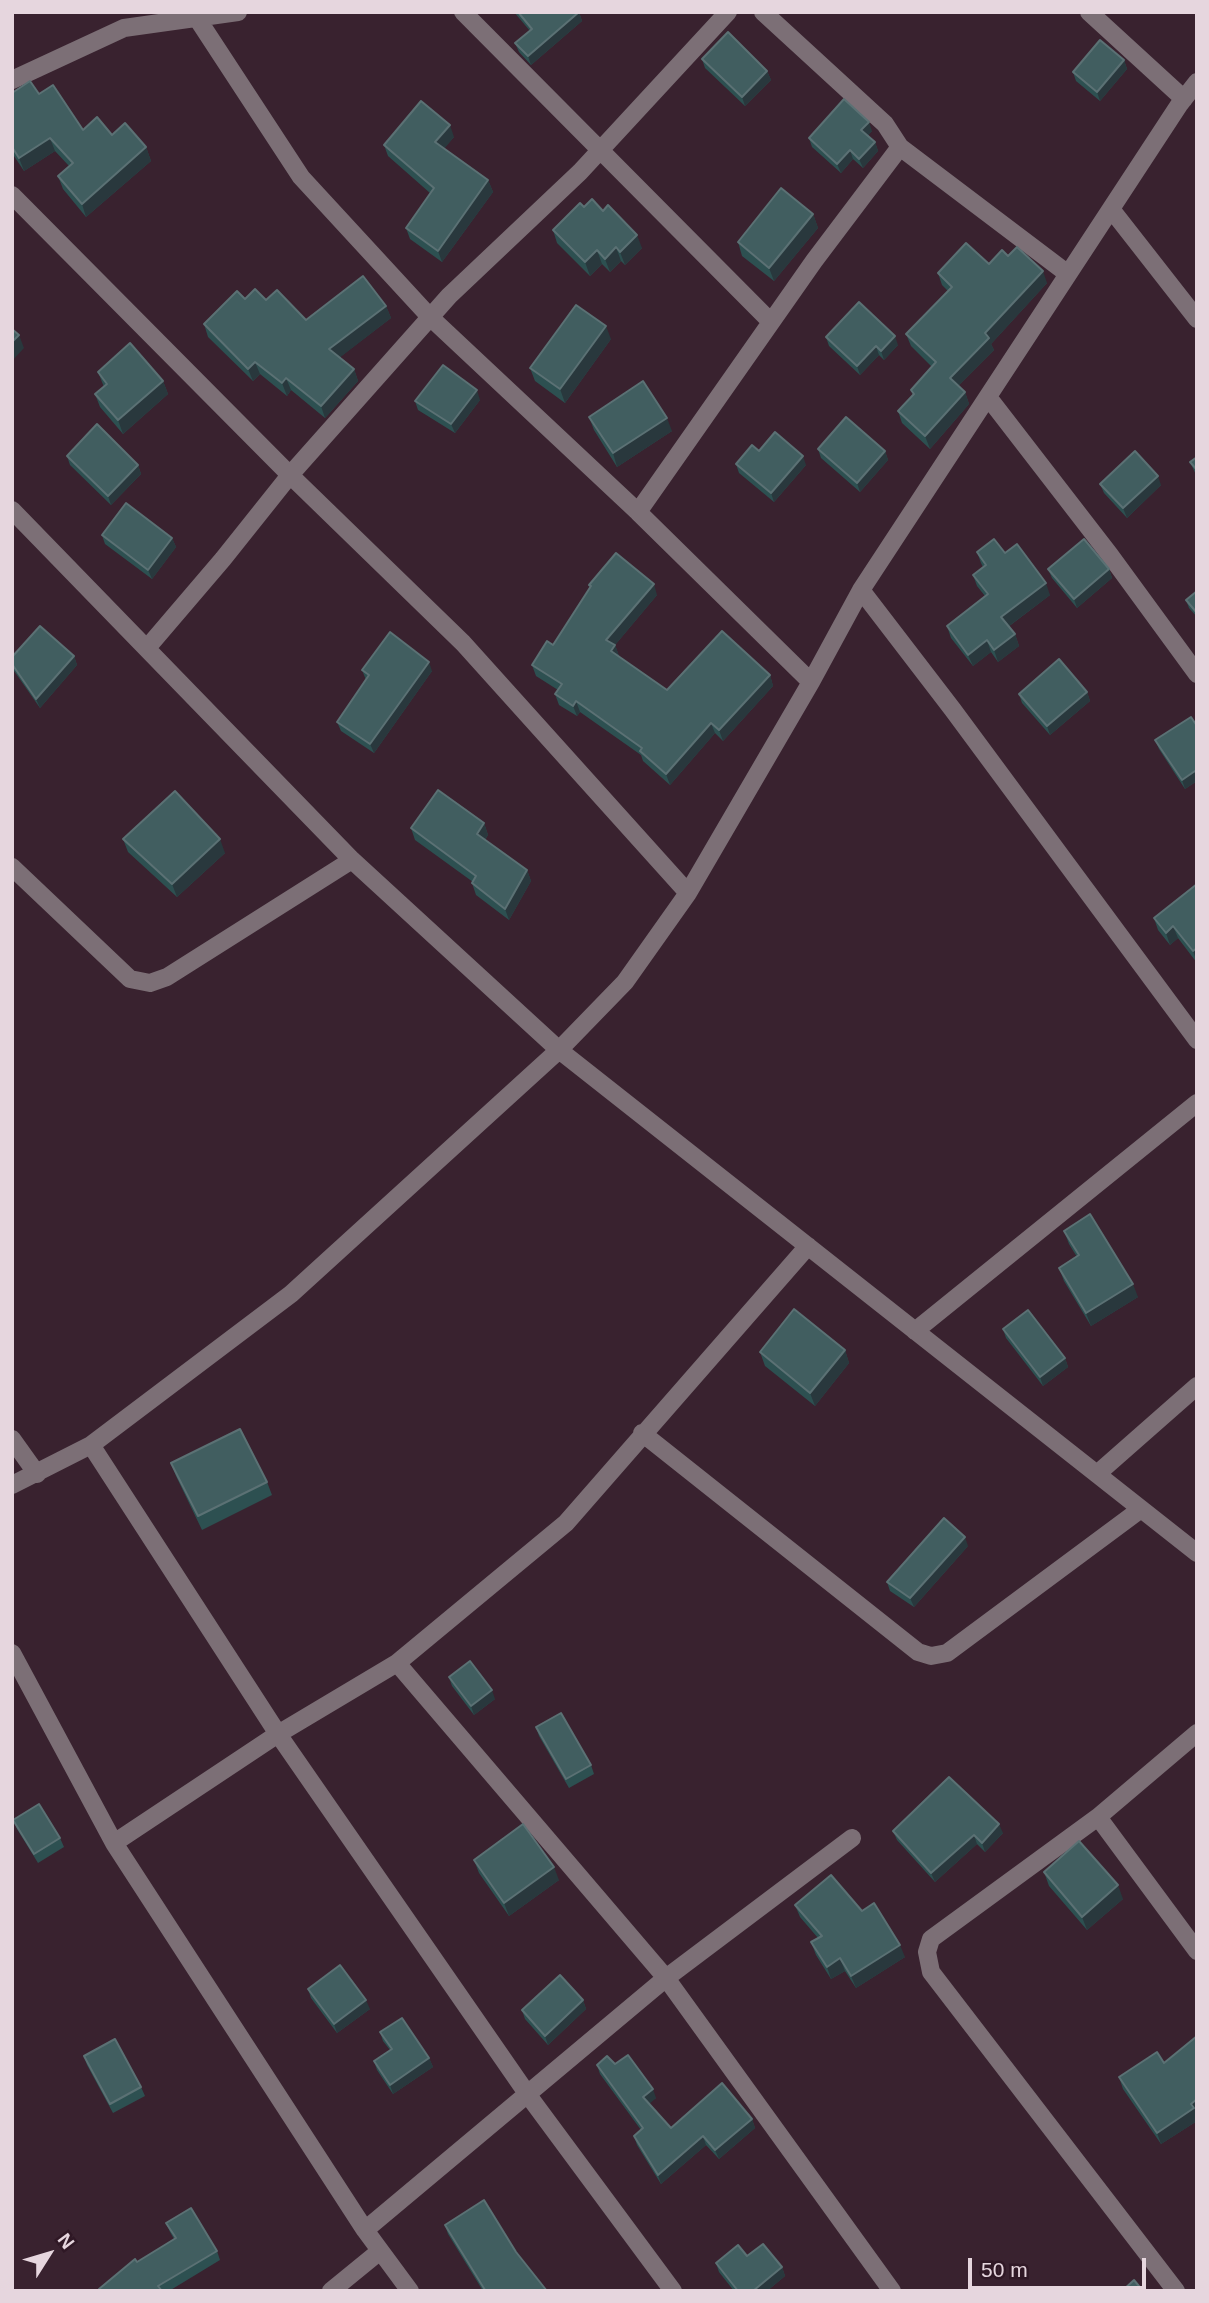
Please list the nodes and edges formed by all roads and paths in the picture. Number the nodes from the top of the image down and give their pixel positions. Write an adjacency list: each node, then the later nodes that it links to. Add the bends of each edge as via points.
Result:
1 (238, 12): 6 (street)
2 (463, 12): 11 (street)
3 (729, 12): 11 (street)
4 (763, 12): 10 (street, via 885,124)
5 (1089, 12): 9 (street)
6 (195, 15): 7 (street, via 124,28); 15 (street, via 301,177)
7 (12, 80)
8 (1197, 82): 9 (street)
9 (1184, 99): 13 (street)
10 (900, 147): 14 (street); 17 (street)
11 (601, 148): 15 (street); 17 (street)
12 (12, 195): 19 (street)
13 (1111, 209): 14 (street); 16 (street)
14 (1068, 274): 18 (street)
15 (430, 317): 19 (street); 20 (street)
16 (1197, 318)
17 (771, 322): 20 (street)
18 (988, 397): 22 (street); 24 (street)
19 (290, 475): 23 (street); 28 (street, via 463,643)
20 (638, 512): 25 (street)
21 (16, 518): 23 (street)
22 (861, 590): 25 (street); 29 (street)
23 (147, 648): 26 (street)
24 (1197, 674)
25 (811, 682): 28 (street)
26 (352, 860): 27 (street, via 167,977 150,983 130,979); 30 (street)
27 (12, 867)
28 (688, 892): 30 (street, via 625,982)
29 (1197, 1040)
30 (559, 1050): 32 (street); 37 (street, via 291,1294)
31 (1197, 1103): 33 (street)
32 (808, 1246): 33 (street); 35 (street)
33 (915, 1331): 39 (street)
34 (1197, 1386): 39 (street)
35 (642, 1433): 41 (street, via 918,1652 931,1656 947,1653); 44 (street, via 565,1522)
36 (12, 1439): 38 (street)
37 (91, 1445): 38 (street); 46 (street)
38 (37, 1474): 40 (street)
39 (1097, 1474): 41 (street)
40 (12, 1485)
41 (1141, 1508): 42 (street)
42 (1197, 1553)
43 (12, 1653): 49 (street)
44 (397, 1663): 46 (street); 51 (street)
45 (1197, 1733): 47 (street)
46 (278, 1734): 49 (street); 52 (street)
47 (1098, 1817): 50 (street); 59 (street, via 931,1939 927,1952 931,1972)
48 (852, 1838): 51 (street)
49 (114, 1843): 53 (street)
50 (1197, 1951)
51 (666, 1978): 52 (street); 58 (street)
52 (528, 2095): 53 (street); 57 (street)
53 (365, 2230): 54 (street)
54 (380, 2250): 55 (street); 56 (street)
55 (331, 2291)
56 (411, 2291)
57 (673, 2291)
58 (892, 2291)
59 (1176, 2291)

